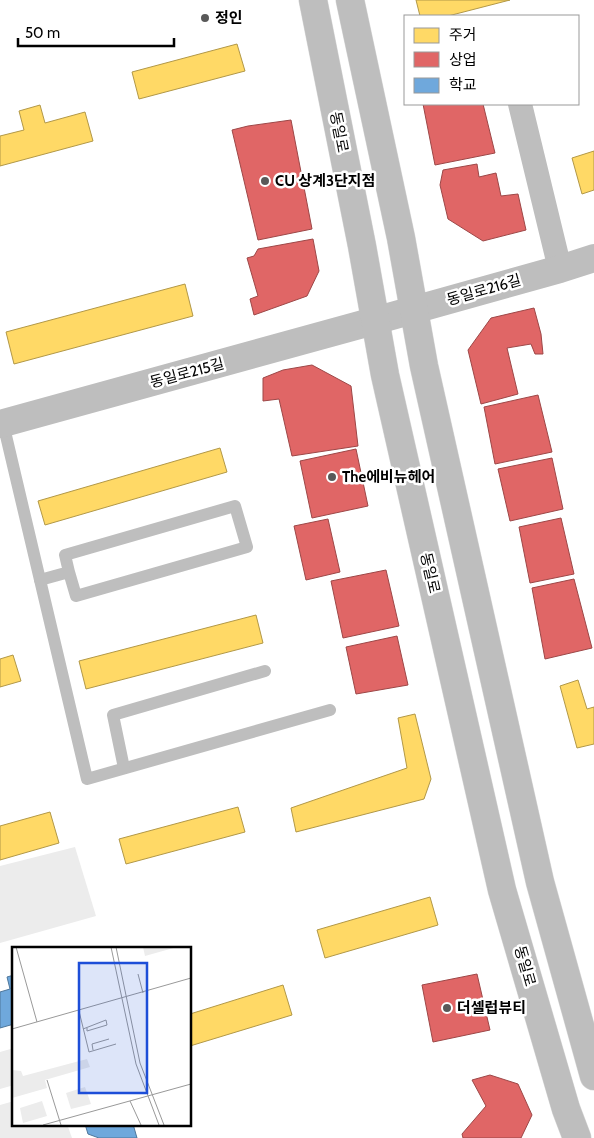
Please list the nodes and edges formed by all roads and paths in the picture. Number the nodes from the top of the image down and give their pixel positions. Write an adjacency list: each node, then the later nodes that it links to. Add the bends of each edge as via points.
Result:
1 (313, 0): 7 (main road, 동일로)
2 (350, 0): 6 (main road, via 401,238)
3 (520, 105): 5 (street)
4 (594, 258): 5 (main road, 동일로216길)
5 (560, 269): 6 (main road, 동일로216길)
6 (413, 310): 7 (main road, 동일로216길); 14 (main road, via 540,882)
7 (374, 321): 8 (main road, 동일로215길); 15 (main road, 동일로, via 502,890)
8 (1, 424): 10 (lane)
9 (69, 572): 9 (lane, via 65,555 235,506 247,547 76,596); 10 (lane)
10 (40, 580): 13 (lane, via 87,779)
11 (265, 672): 13 (lane, via 112,715)
12 (330, 710): 13 (lane)
13 (124, 768)
14 (594, 1076)
15 (577, 1138)

